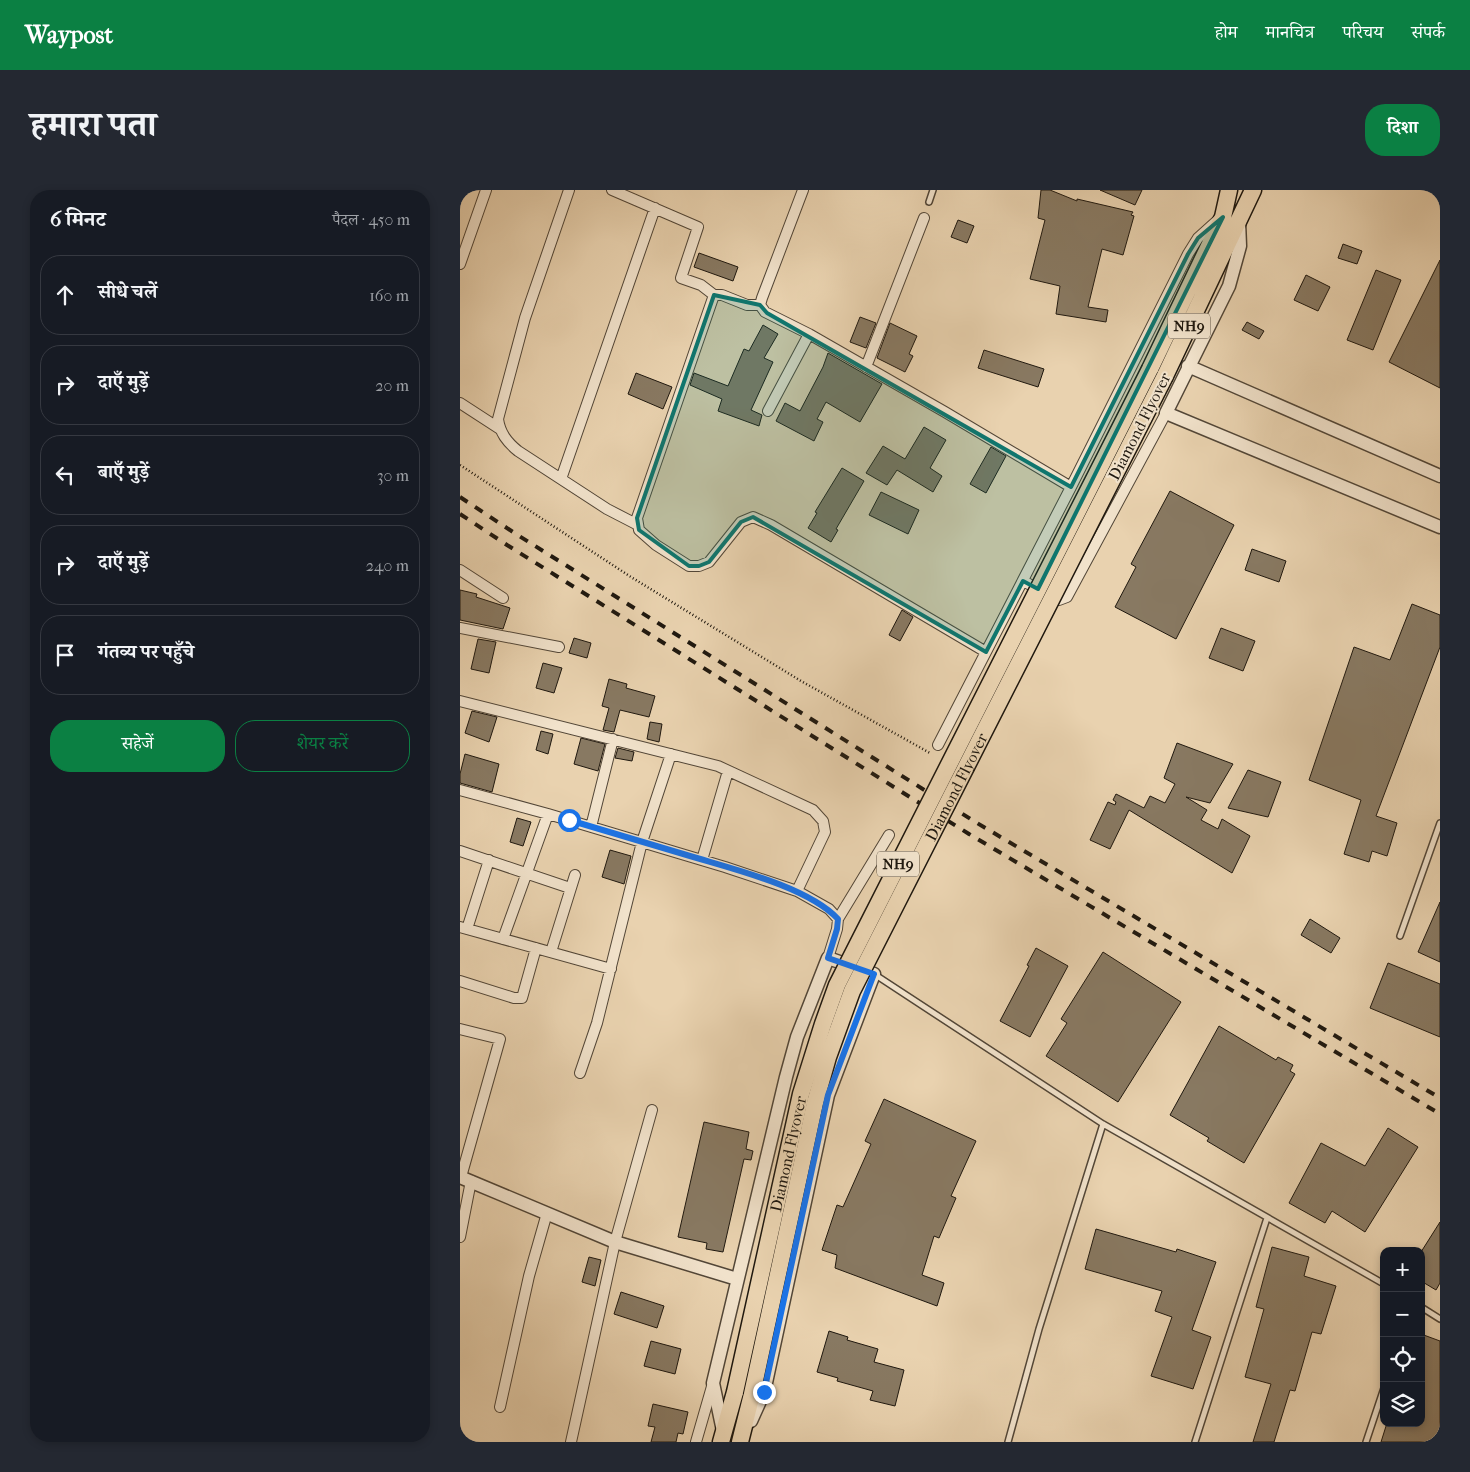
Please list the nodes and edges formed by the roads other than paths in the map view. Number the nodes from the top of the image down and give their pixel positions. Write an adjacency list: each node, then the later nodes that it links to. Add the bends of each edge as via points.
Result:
1 (486, 190): 12 (street)
2 (569, 190): 21 (street, via 524,318 498,419)
3 (612, 190): 9 (street)
4 (803, 190): 14 (street)
5 (933, 190): 8 (lane)
6 (1229, 190): 11 (highway, NH9)
7 (1253, 190): 11 (highway, NH9)
8 (929, 202)
9 (655, 208): 13 (street, via 698,227 681,278 701,285); 23 (street)
10 (924, 218): 17 (street)
11 (1231, 218): 16 (street, via 1240,246 1229,286); 24 (street, via 1198,238 1188,254); 75 (highway, Diamond Flyover / NH9, bridge, via 1160,385 852,991 815,1103)
12 (460, 264)
13 (714, 296): 14 (street, via 722,295 747,305); 25 (street, via 637,518)
14 (760, 305): 15 (street, via 767,313)
15 (809, 334): 17 (street); 19 (street)
16 (1188, 366): 20 (street); 22 (street)
17 (866, 367): 24 (street)
18 (460, 403): 21 (street)
19 (768, 411)
20 (1166, 413): 26 (street); 28 (street, via 1068,597 1059,600)
21 (500, 429): 23 (street, via 508,443)
22 (1440, 476)
23 (561, 478): 25 (street)
24 (1071, 487): 28 (street)
25 (638, 525): 32 (street, via 639,530 656,545 689,566 699,566 709,562 741,522 753,517)
26 (1440, 527)
27 (460, 570): 29 (street)
28 (1022, 581): 32 (street)
29 (503, 598)
30 (460, 628): 31 (street)
31 (559, 647)
32 (986, 652): 35 (street)
33 (460, 701): 34 (street)
34 (613, 739): 36 (street); 41 (street)
35 (935, 750)
36 (671, 754): 37 (street); 43 (street)
37 (728, 771): 46 (street); 50 (street, via 813,810 823,821 825,832)
38 (460, 790): 39 (street)
39 (548, 814): 41 (street); 47 (street)
40 (1440, 823): 53 (lane)
41 (591, 827): 43 (street)
42 (889, 835): 51 (street)
43 (642, 842): 46 (street); 58 (street)
44 (460, 851): 45 (street)
45 (489, 860): 47 (street); 52 (street)
46 (702, 860): 50 (street)
47 (527, 873): 49 (street); 54 (street)
48 (575, 875): 49 (street)
49 (570, 888): 56 (street)
50 (797, 892): 51 (street, via 829,909)
51 (838, 919): 57 (street)
52 (464, 928): 54 (street)
53 (1400, 936)
54 (502, 939): 55 (street)
55 (536, 948): 56 (street); 60 (street, via 522,998)
56 (551, 952): 58 (street)
57 (828, 958): 59 (street); 70 (street, via 797,1037)
58 (610, 969): 62 (street)
59 (874, 974): 64 (lane); 81 (street, via 828,1095 764,1392)
60 (460, 981)
61 (460, 1029): 65 (street, via 500,1039)
62 (580, 1073)
63 (652, 1110): 69 (street)
64 (1102, 1124): 67 (lane); 82 (lane)
65 (464, 1178): 66 (street); 68 (street)
66 (548, 1213): 69 (street); 77 (street, via 529,1276)
67 (1267, 1218): 71 (lane); 83 (lane)
68 (460, 1237)
69 (615, 1242): 70 (street); 79 (street)
70 (737, 1279): 74 (street)
71 (1380, 1282)
72 (1425, 1310): 73 (lane)
73 (1440, 1319)
74 (713, 1383): 78 (street); 80 (street)
75 (744, 1393): 78 (highway, Diamond Flyover); 81 (highway, Diamond Flyover / NH9)
76 (1380, 1400): 84 (lane)
77 (500, 1407)
78 (723, 1438)
79 (571, 1442)
80 (696, 1442)
81 (741, 1442)
82 (1008, 1442)
83 (1195, 1442)
84 (1366, 1442)

